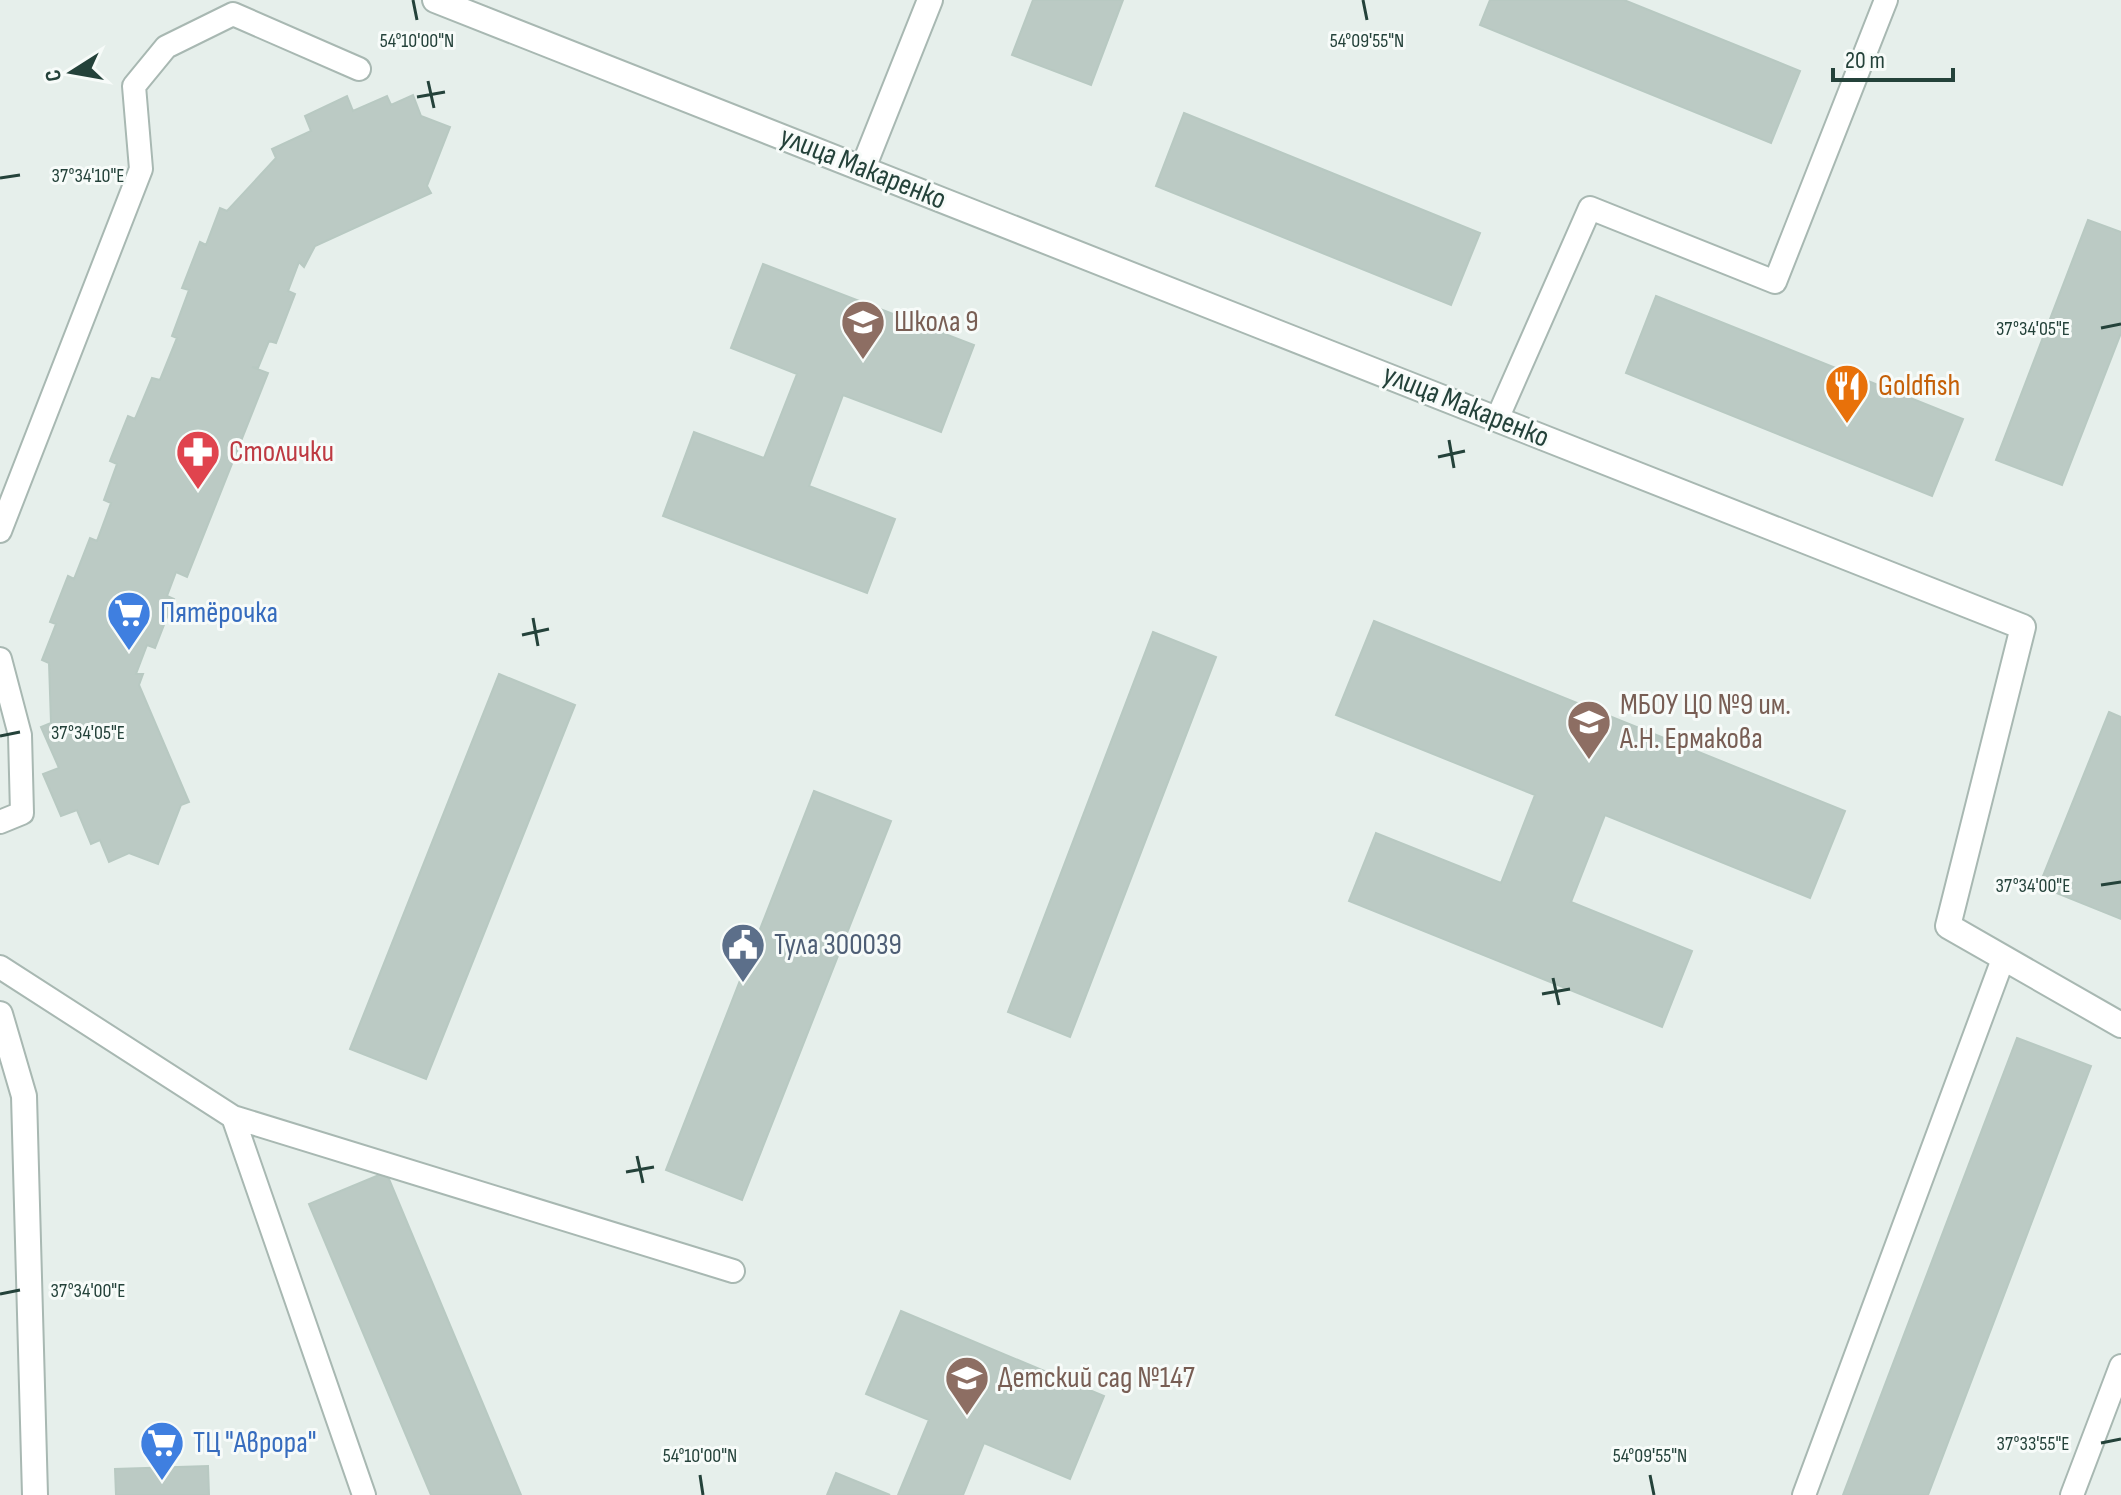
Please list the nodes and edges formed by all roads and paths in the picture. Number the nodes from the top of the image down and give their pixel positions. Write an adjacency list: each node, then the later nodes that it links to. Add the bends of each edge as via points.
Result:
1 (435, 0): 5 (street, улица Макаренко)
2 (930, 0): 5 (street)
3 (1886, 0): 6 (lane, via 1775,282 1590,208)
4 (359, 69): 7 (lane, via 233,14 166,47 134,86 141,169)
5 (863, 168): 6 (street, улица Макаренко)
6 (1497, 419): 10 (street, улица Макаренко, via 2023,627 1948,926)
7 (0, 531)
8 (0, 659): 9 (lane, via 20,735 22,813)
9 (0, 822)
10 (2003, 959): 13 (street, улица Макаренко); 19 (lane)
11 (0, 967): 14 (lane)
12 (0, 1014): 17 (street, via 24,1096)
13 (2121, 1025)
14 (233, 1117): 15 (lane); 18 (lane)
15 (733, 1271)
16 (2121, 1366): 20 (lane)
17 (35, 1495)
18 (364, 1495)
19 (1804, 1495)
20 (2072, 1495)

